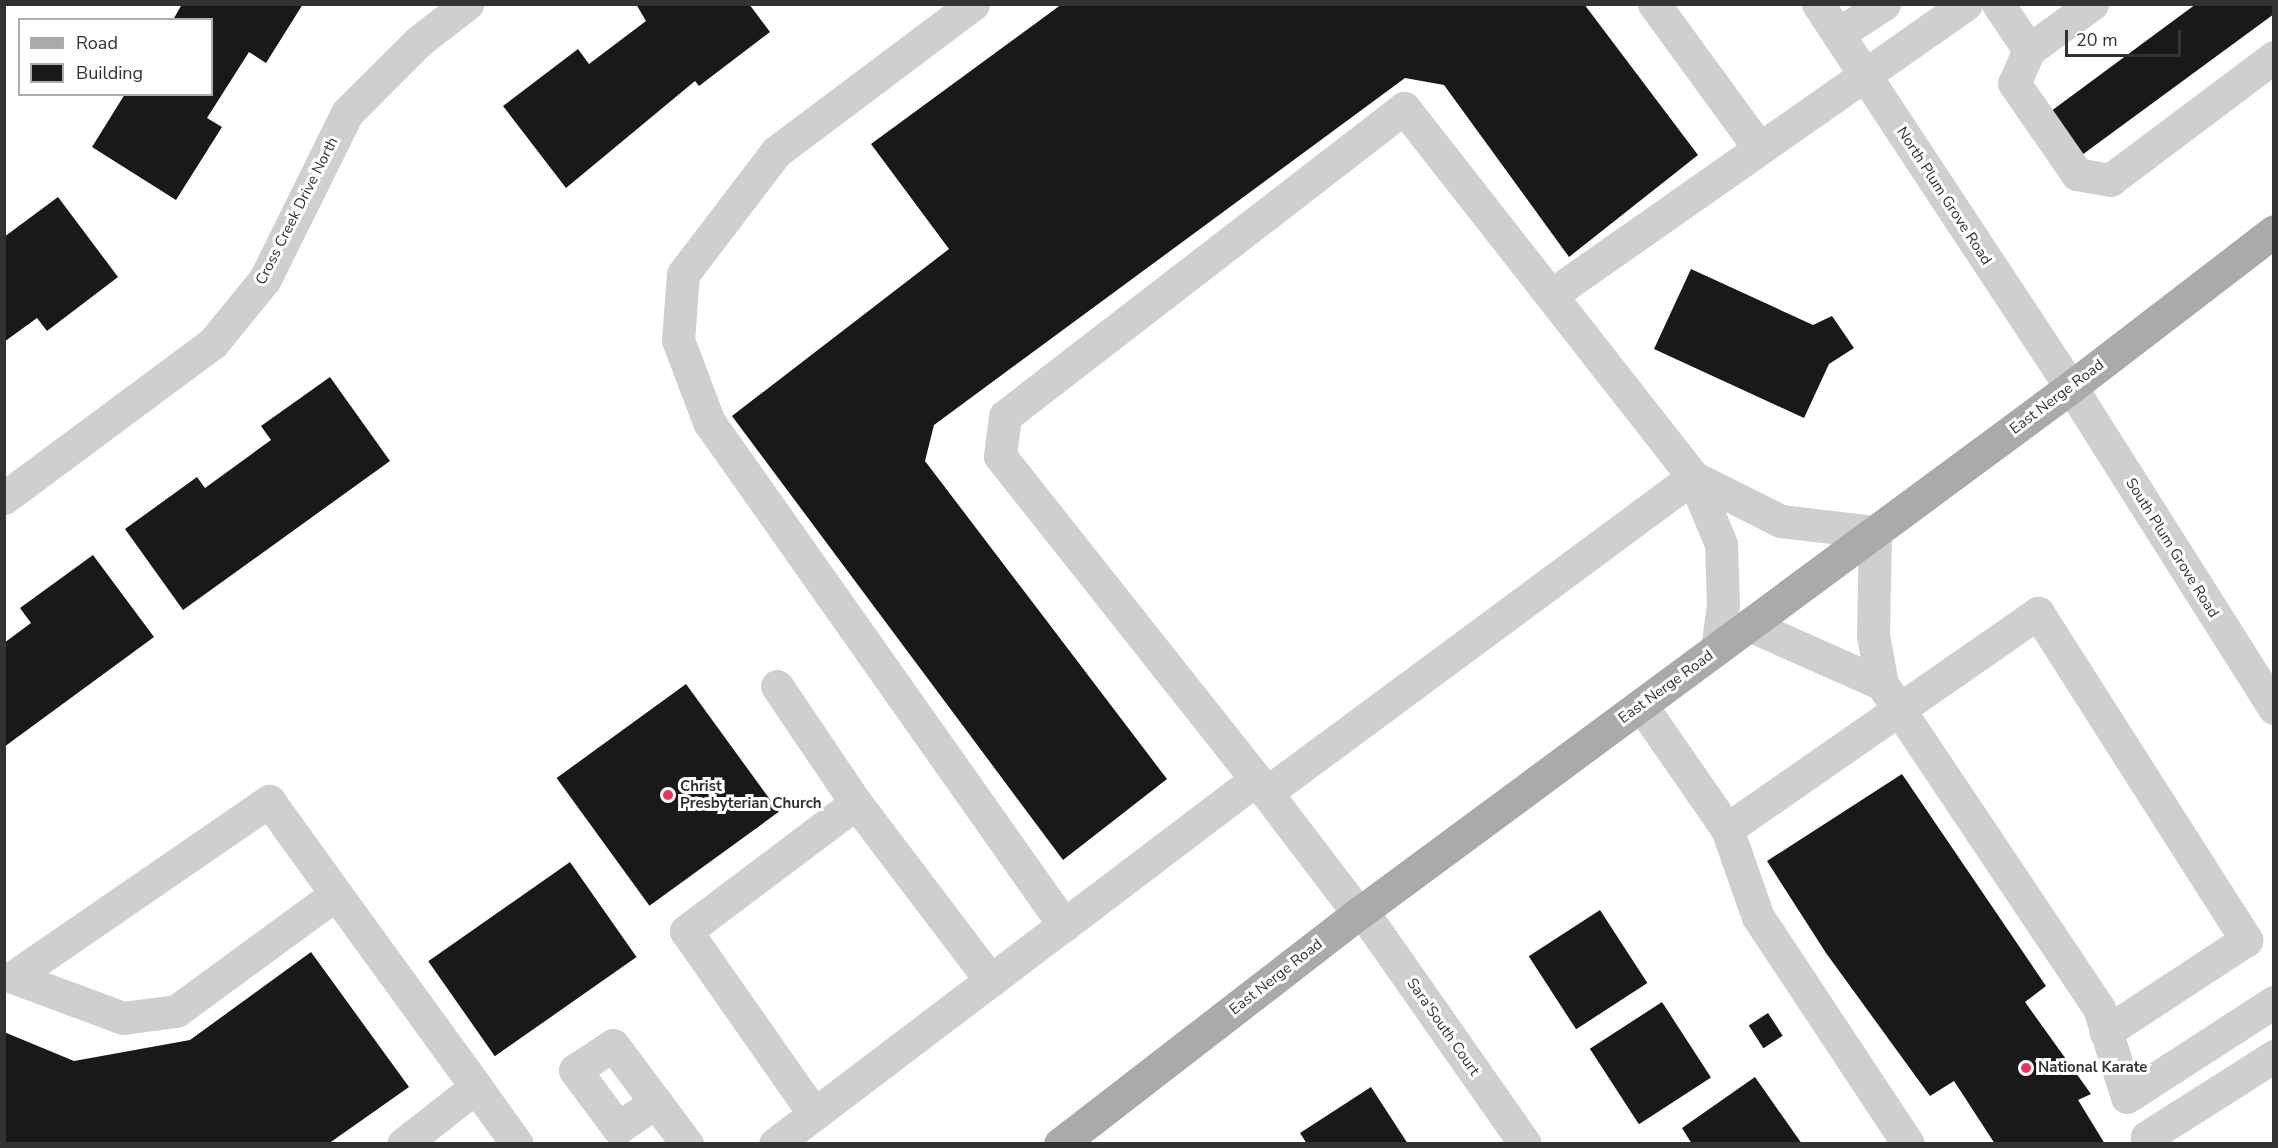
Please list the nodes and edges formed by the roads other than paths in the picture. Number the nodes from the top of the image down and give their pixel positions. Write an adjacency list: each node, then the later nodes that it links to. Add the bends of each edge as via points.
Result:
1 (467, 4): 18 (street, Cross Creek Drive North, via 419,40 347,113 265,279 213,343)
2 (974, 4): 31 (street, via 776,152 683,274 678,340 709,422)
3 (1654, 4): 13 (street)
4 (1818, 4): 9 (street, North Plum Grove Road)
5 (1884, 4): 9 (street)
6 (1966, 4): 12 (street)
7 (1998, 4): 10 (street)
8 (2092, 4): 10 (street)
9 (1838, 34): 12 (street, North Plum Grove Road)
10 (2029, 50): 11 (street, via 2014,84 2077,174 2110,180)
11 (2274, 57)
12 (1864, 74): 13 (street); 16 (street, North Plum Grove Road)
13 (1759, 148): 15 (street)
14 (2274, 231): 16 (main road, East Nerge Road)
15 (1551, 295): 17 (street); 26 (street, Sara'South Court, via 1404,108 1005,416 1000,456)
16 (2071, 387): 19 (main road, East Nerge Road); 25 (street, South Plum Grove Road)
17 (1693, 477): 19 (street, via 1782,522); 21 (street, via 1721,544 1723,604); 26 (street)
18 (4, 498)
19 (1875, 532): 20 (main road, East Nerge Road); 23 (street, via 1873,635)
20 (1749, 625): 21 (main road, East Nerge Road); 23 (street)
21 (1717, 649): 24 (main road, East Nerge Road)
22 (777, 686): 27 (street)
23 (1890, 696): 28 (street); 34 (street, via 2099,1008); 34 (street, via 2038,613 2246,940)
24 (1641, 705): 28 (street); 30 (main road, East Nerge Road)
25 (2274, 708)
26 (1261, 786): 30 (street, Sara'South Court); 31 (street)
27 (856, 803): 32 (street); 38 (street, via 686,931)
28 (1728, 829): 45 (street, via 1758,917)
29 (336, 894): 29 (street, via 269,801 13,977 123,1018 176,1011); 36 (street)
30 (1360, 912): 43 (main road, East Nerge Road); 44 (street, Sara'South Court)
31 (1064, 925): 32 (street)
32 (991, 981): 38 (street)
33 (2274, 1002): 34 (street, via 2127,1097)
34 (2106, 1032)
35 (2274, 1056): 46 (street, via 2147,1137)
36 (476, 1087): 39 (street); 40 (street)
37 (656, 1102): 41 (street)
38 (814, 1114): 42 (street)
39 (403, 1143)
40 (517, 1143)
41 (687, 1143)
42 (775, 1143)
43 (1060, 1143)
44 (1525, 1143)
45 (1908, 1143)
46 (2147, 1143)

